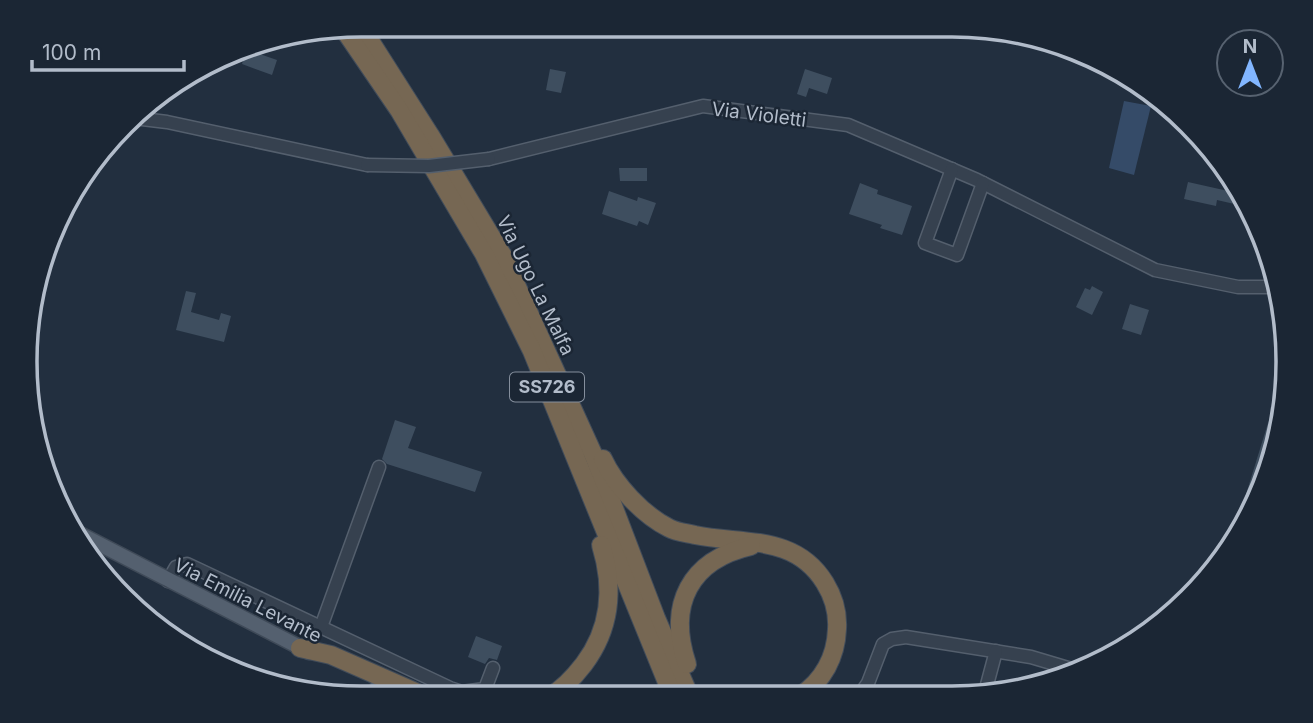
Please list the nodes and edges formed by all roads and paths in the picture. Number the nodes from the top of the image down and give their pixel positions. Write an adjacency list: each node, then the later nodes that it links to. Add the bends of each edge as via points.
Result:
1 (349, 37): 8 (highway, Via Ugo La Malfa / SS726, via 399,110 484,254 532,351)
2 (368, 37): 6 (highway, Via Ugo La Malfa / SS726)
3 (145, 119): 4 (street, Via Violetti, bridge, via 367,165 429,166 489,159 704,106 848,125)
4 (952, 169): 5 (street, Via Violetti); 5 (street, via 925,243 957,255)
5 (983, 183): 7 (street, Via Violetti, via 1155,270 1238,287)
6 (503, 256): 11 (highway, via 521,280 608,471 626,492 670,529); 25 (highway, Via Ugo La Malfa / SS726, via 594,456)
7 (1267, 287)
8 (578, 465): 23 (highway, via 577,482 605,556 608,612 590,656); 24 (highway, Via Ugo La Malfa / SS726)
9 (379, 467): 13 (street)
10 (89, 539): 12 (main road, Via Emilia Levante)
11 (762, 543): 26 (highway, via 710,562 688,589 679,614 681,646); 27 (highway, via 791,551 812,566 828,588 837,633 832,656)
12 (168, 581): 13 (street, via 176,567 187,564); 14 (main road, Via Emilia Levante)
13 (321, 627): 21 (street)
14 (300, 648): 19 (main road, Via Emilia Levante); 20 (highway, via 331,655)
15 (996, 652): 16 (street); 18 (street); 28 (street, via 906,637 892,639 878,652)
16 (1063, 667)
17 (493, 668): 22 (street)
18 (987, 684)
19 (380, 686)
20 (402, 686)
21 (446, 686)
22 (486, 686)
23 (564, 686)
24 (668, 686)
25 (685, 686)
26 (694, 686)
27 (812, 686)
28 (866, 686)

